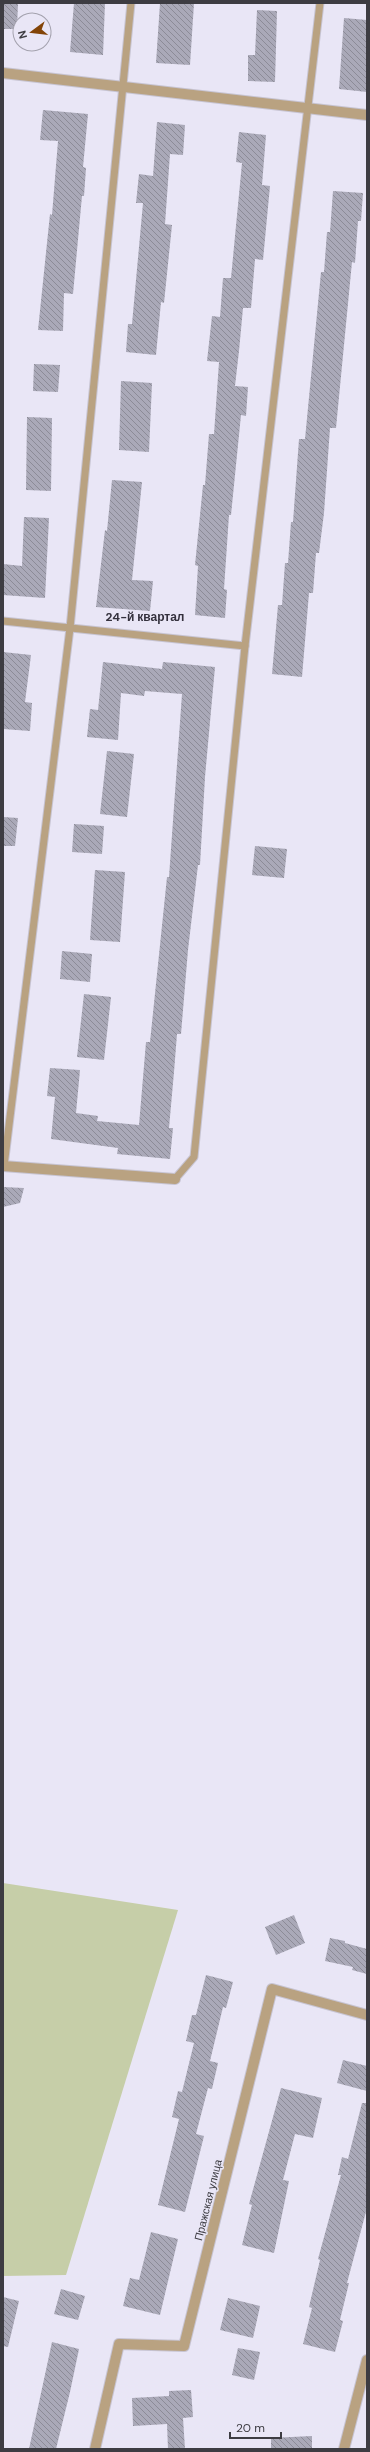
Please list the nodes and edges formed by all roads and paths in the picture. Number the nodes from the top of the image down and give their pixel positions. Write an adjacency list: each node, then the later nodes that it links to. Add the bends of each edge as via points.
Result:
1 (131, 3): 4 (lane)
2 (320, 3): 5 (lane)
3 (3, 73): 4 (street)
4 (123, 87): 5 (street); 8 (lane)
5 (310, 109): 6 (street); 9 (lane)
6 (367, 115)
7 (3, 621): 8 (lane)
8 (70, 628): 9 (lane); 10 (lane)
9 (245, 646): 11 (lane, via 194,1157)
10 (3, 1166): 11 (street)
11 (175, 1179)
12 (367, 2015): 14 (street, Пражская улица, via 272,1989 184,2346 119,2344)
13 (367, 2360): 15 (street)
14 (95, 2449)
15 (344, 2449)

